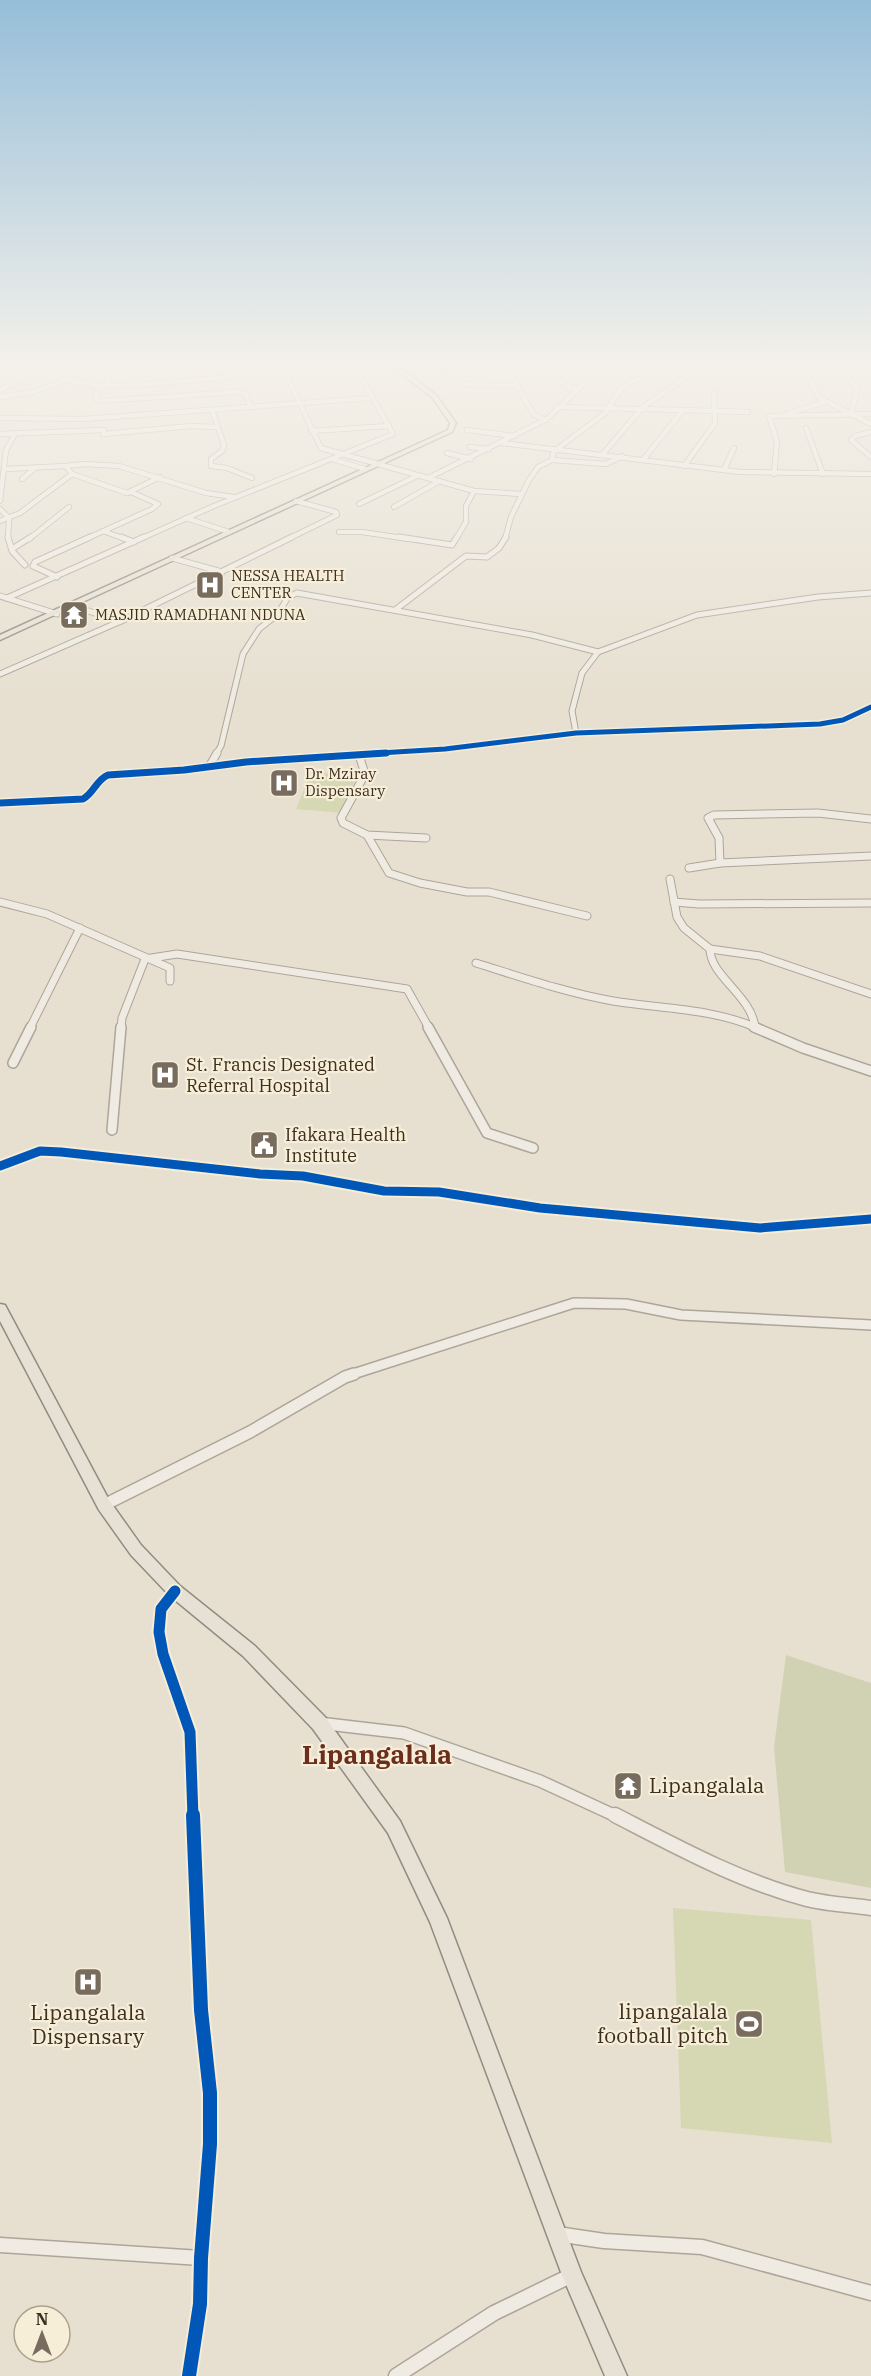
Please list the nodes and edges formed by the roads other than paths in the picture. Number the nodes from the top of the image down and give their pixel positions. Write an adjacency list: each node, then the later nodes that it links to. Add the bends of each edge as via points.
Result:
1 (3, 479): 16 (street)
2 (65, 479): 23 (street)
3 (86, 479): 13 (street)
4 (156, 479): 13 (street)
5 (165, 479): 15 (street, via 204,493)
6 (282, 479): 15 (street)
7 (344, 479): 17 (main road)
8 (411, 479): 18 (street)
9 (430, 479): 11 (street)
10 (531, 479): 14 (street)
11 (438, 482): 12 (street); 20 (street)
12 (474, 491): 14 (street); 27 (street, via 466,506 466,522 452,545)
13 (127, 493): 25 (street, via 158,504)
14 (521, 494): 37 (street, via 508,535 493,555 466,556)
15 (236, 497): 22 (street)
16 (0, 501)
17 (296, 501): 26 (main road); 32 (street, via 337,515)
18 (359, 504)
19 (69, 507): 29 (street)
20 (394, 507)
21 (0, 509): 23 (street)
22 (186, 518): 26 (street); 28 (street)
23 (9, 519): 24 (street); 29 (street, via 6,534)
24 (0, 521)
25 (103, 531): 28 (street); 33 (street, via 35,562 33,566)
26 (229, 532): 30 (main road)
27 (339, 532)
28 (134, 542): 33 (street)
29 (12, 549): 31 (street, via 14,557)
30 (172, 558): 32 (street); 36 (main road)
31 (25, 566)
32 (222, 572): 39 (street)
33 (57, 577): 35 (street)
34 (871, 593): 41 (street, via 698,615)
35 (3, 597): 38 (street)
36 (72, 606): 38 (main road); 39 (street)
37 (395, 610): 41 (street, via 532,634); 46 (street, via 304,593 288,597 243,654 221,746)
38 (57, 614): 40 (main road)
39 (121, 621): 42 (street)
40 (1, 638)
41 (598, 652): 44 (street, via 582,673 572,711)
42 (0, 674)
43 (871, 707): 44 (street, via 843,720 820,724)
44 (576, 733): 45 (street)
45 (359, 755): 46 (street); 49 (street, via 365,774 342,818 343,823)
46 (209, 766): 47 (street, via 103,776 90,795 73,801)
47 (0, 802)
48 (871, 819): 52 (street, via 818,813 714,815 708,818 720,842)
49 (367, 835): 50 (street); 58 (street, via 389,873 420,883 489,892)
50 (426, 838)
51 (871, 856): 52 (street)
52 (720, 862): 53 (street)
53 (689, 868)
54 (670, 879): 56 (street)
55 (0, 902): 59 (street, via 47,914)
56 (674, 902): 57 (street); 60 (street, via 684,928)
57 (871, 903)
58 (587, 916)
59 (80, 928): 61 (street); 66 (street)
60 (710, 949): 64 (street, via 760,956); 65 (street, via 710,960 738,992 756,1021)
61 (145, 959): 63 (street, via 170,968); 68 (street, via 122,1018); 69 (street, via 177,954 407,989 487,1133)
62 (476, 963): 65 (street, via 556,988 614,1001 686,1008)
63 (170, 981)
64 (871, 994)
65 (755, 1027): 67 (street)
66 (13, 1063)
67 (871, 1071)
68 (112, 1131)
69 (533, 1148)
70 (0, 1166): 71 (street, via 40,1151 61,1152 303,1176 384,1191 439,1192 540,1208 760,1228)
71 (871, 1219)
72 (0, 1309): 74 (main road)
73 (871, 1325): 74 (street, via 681,1316 626,1304 574,1303 345,1377 250,1432)
74 (104, 1505): 75 (main road, via 136,1550)
75 (175, 1591): 76 (main road, via 249,1652); 80 (street, via 161,1609 159,1632 189,1732 201,2010 210,2093)
76 (319, 1723): 77 (street, via 404,1733 540,1780 750,1880 808,1899); 78 (main road, via 394,1827 438,1918)
77 (871, 1908)
78 (557, 2234): 81 (main road); 82 (street, via 702,2247)
79 (0, 2245): 80 (street)
80 (201, 2258): 83 (street, via 200,2304)
81 (572, 2276): 84 (street, via 494,2313); 85 (main road)
82 (871, 2293)
83 (189, 2376)
84 (396, 2376)
85 (616, 2376)

